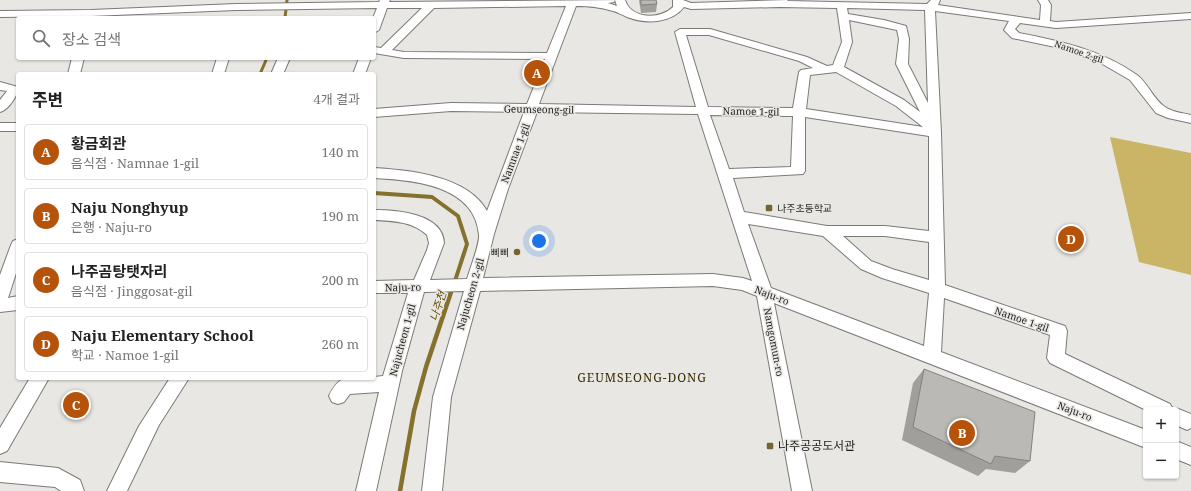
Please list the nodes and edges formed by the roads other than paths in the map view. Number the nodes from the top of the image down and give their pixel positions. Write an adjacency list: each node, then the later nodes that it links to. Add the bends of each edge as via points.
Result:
1 (96, 0): 17 (street)
2 (610, 0): 11 (street)
3 (620, 0): 18 (street, via 620,5)
4 (1043, 0): 24 (street)
5 (496, 2): 10 (street); 14 (street)
6 (679, 2): 7 (street, Namoe 2-gil, via 691,6); 22 (street, via 668,16); 26 (street, Namgomun-ro)
7 (782, 2): 15 (street, Namoe 2-gil)
8 (236, 3): 12 (street, via 247,7); 17 (street); 19 (street)
9 (384, 3): 12 (street); 14 (street); 25 (street)
10 (572, 3): 11 (street); 28 (street, Namnae 1-gil)
11 (593, 3): 18 (street)
12 (299, 4): 20 (street)
13 (934, 4): 15 (street, Namoe 2-gil); 23 (street, Namoe 2-gil); 49 (street)
14 (431, 5): 27 (street)
15 (843, 11): 34 (street, via 847,42); 49 (street, Namoe 2-gil, via 902,28 902,64 926,112)
16 (0, 14): 17 (street)
17 (90, 15)
18 (631, 15): 22 (street)
19 (233, 16)
20 (298, 16)
21 (1191, 16): 24 (street, Namoe 2-gil)
22 (649, 19): 26 (street, via 671,24)
23 (1017, 20): 24 (street, Namoe 2-gil); 33 (street, Namoe 2-gil, via 1009,30 1016,36 1063,45)
24 (1050, 24): 33 (street)
25 (376, 25)
26 (680, 32): 35 (street, via 710,32 803,59); 43 (street, Namgomun-ro)
27 (378, 51): 28 (street, via 404,55)
28 (552, 56): 42 (street, Namnae 1-gil)
29 (78, 60): 36 (street)
30 (222, 60): 37 (street)
31 (283, 60): 38 (street)
32 (364, 60): 39 (street)
33 (1103, 60): 46 (street, Namoe 2-gil, via 1134,78 1160,110)
34 (838, 68): 35 (street); 49 (street, via 900,103)
35 (825, 69): 44 (street, via 804,72)
36 (74, 72)
37 (219, 72)
38 (277, 72)
39 (360, 72)
40 (0, 86): 41 (street, via 14,90)
41 (0, 108)
42 (532, 108): 43 (street, Geumseong-gil); 45 (street, Geumseong-gil, via 451,107); 55 (street, Namnae 1-gil)
43 (703, 111): 44 (street, Namoe 1-gil); 51 (street, Namgomun-ro)
44 (799, 112): 49 (street, Namoe 1-gil); 51 (street, via 798,171)
45 (376, 113)
46 (1191, 119)
47 (0, 127): 48 (street)
48 (16, 127)
49 (931, 129): 56 (street)
50 (376, 173): 55 (street, via 422,180 456,190 473,202 479,210)
51 (726, 174): 53 (street, Namgomun-ro)
52 (376, 215): 59 (street, Najucheon 1-gil, via 406,218 432,230 437,245)
53 (740, 217): 54 (street); 62 (street, Namgomun-ro)
54 (827, 231): 56 (street, via 885,231); 61 (street, via 866,265)
55 (486, 236): 58 (street, Najucheon 2-gil)
56 (936, 237): 61 (street)
57 (16, 251): 63 (street)
58 (469, 285): 59 (street, Naju-ro); 62 (street, Naju-ro, via 713,280 743,284); 80 (street, Najucheon 2-gil, via 442,397)
59 (420, 286): 60 (street, Naju-ro); 69 (street, Najucheon 1-gil, via 409,312)
60 (376, 288)
61 (937, 289): 66 (street); 71 (street, Namoe 1-gil, via 1059,332 1056,358)
62 (764, 292): 66 (street, Naju-ro); 81 (street, Namgomun-ro)
63 (0, 297)
64 (16, 303): 65 (street)
65 (0, 304)
66 (932, 357): 72 (street, Naju-ro)
67 (39, 380): 73 (street)
68 (179, 380): 78 (street, via 149,423)
69 (390, 384): 70 (street, via 345,386); 79 (street, Najucheon 1-gil)
70 (338, 396)
71 (1158, 407)
72 (1143, 438)
73 (0, 445)
74 (1179, 451): 75 (street)
75 (1191, 456)
76 (0, 472): 77 (street, via 58,478)
77 (74, 491)
78 (118, 491)
79 (366, 491)
80 (432, 491)
81 (802, 491)

